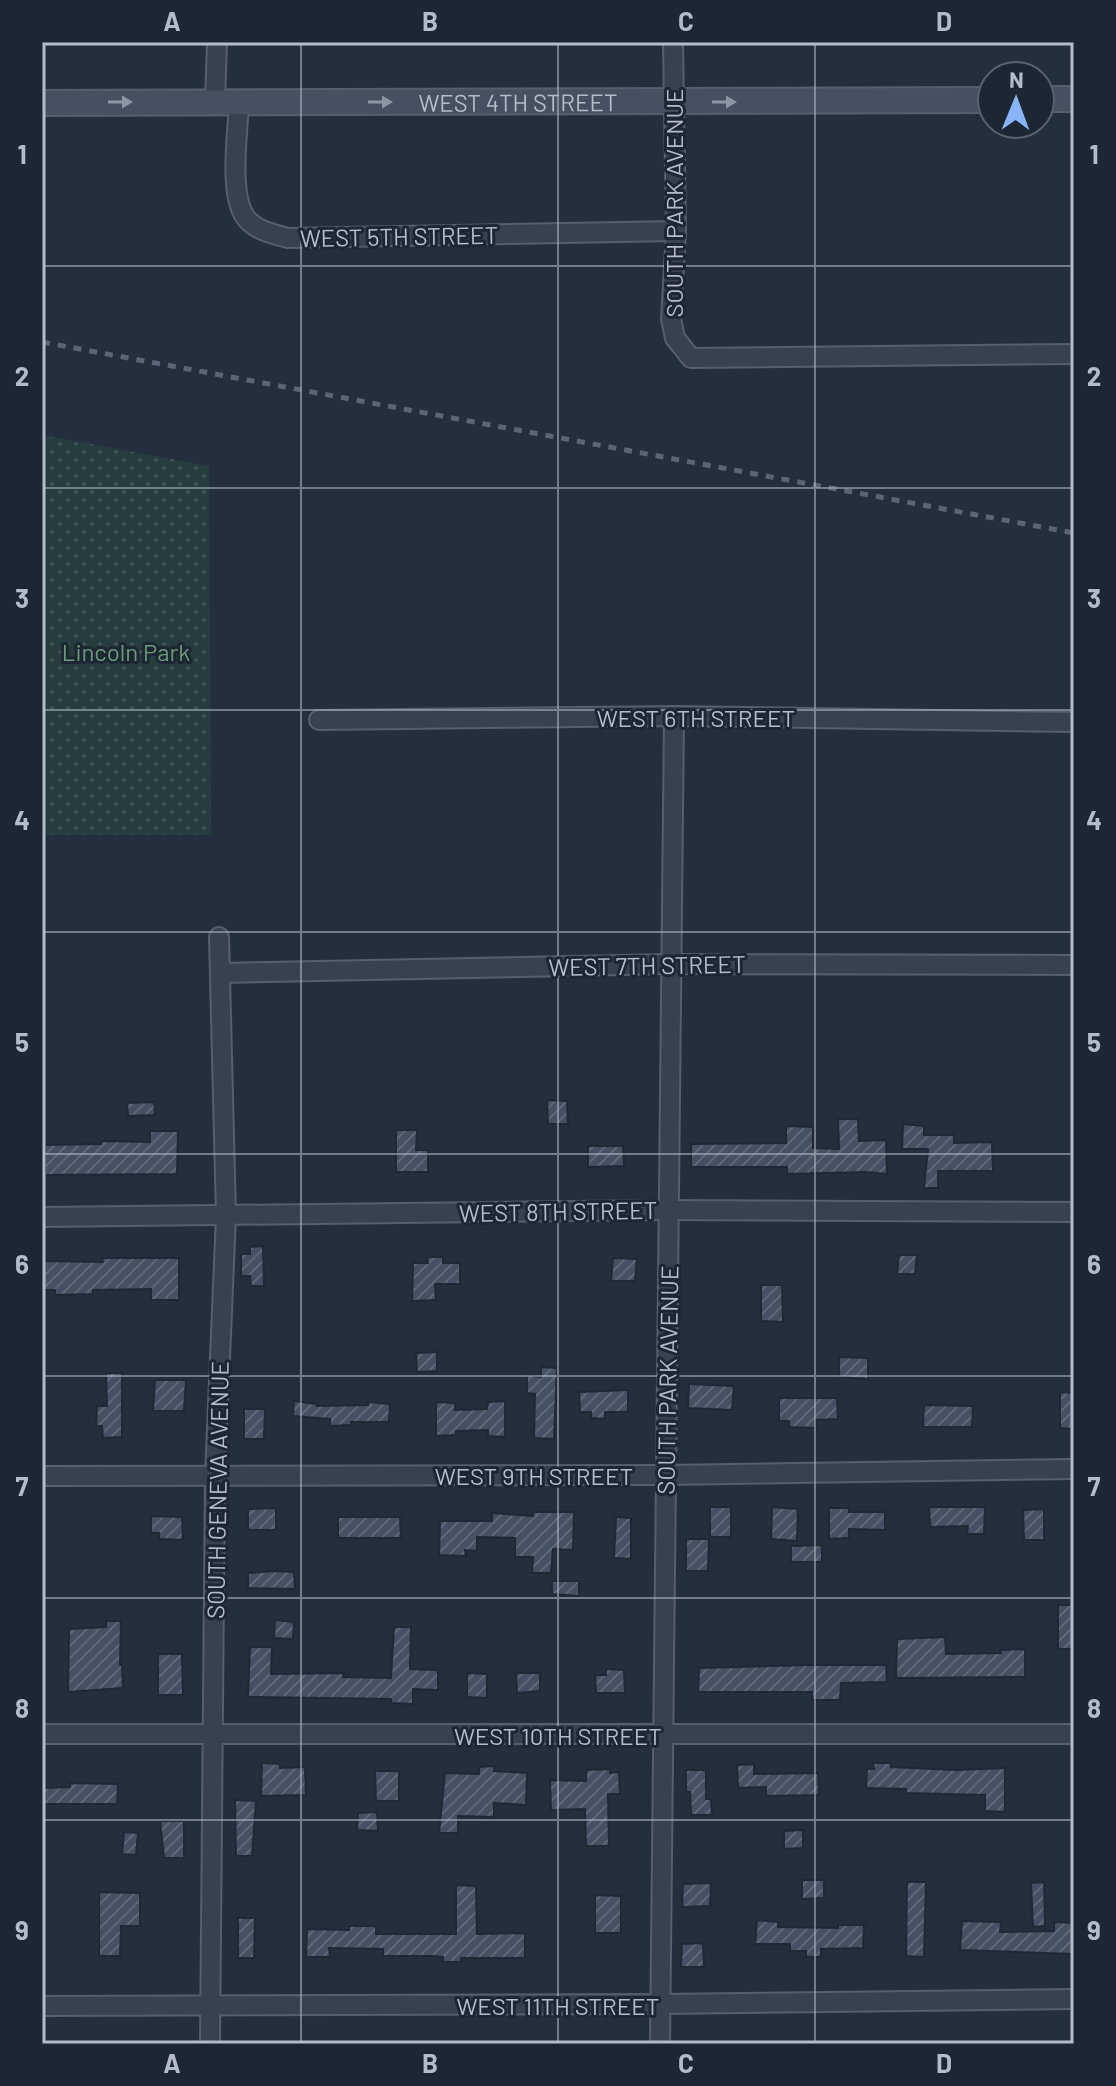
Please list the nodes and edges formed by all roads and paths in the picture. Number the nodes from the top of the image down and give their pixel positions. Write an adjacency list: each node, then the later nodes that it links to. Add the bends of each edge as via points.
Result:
1 (217, 42): 4 (street)
2 (673, 42): 5 (street, SOUTH PARK AVENUE)
3 (976, 100): 5 (main road, WEST 4TH STREET, one-way to 3)
4 (227, 102): 5 (main road, WEST 4TH STREET, one-way to 5); 6 (main road, WEST 4TH STREET, one-way to 4); 7 (street, WEST 5TH STREET, via 243,214 267,233 288,238)
5 (673, 102): 7 (street, SOUTH PARK AVENUE)
6 (42, 103)
7 (676, 231): 8 (street, SOUTH PARK AVENUE, via 671,319 675,338 691,358)
8 (1074, 354)
9 (674, 716): 10 (street, WEST 6TH STREET); 11 (street, WEST 6TH STREET); 13 (street, SOUTH PARK AVENUE)
10 (319, 720)
11 (1074, 722)
12 (219, 937): 15 (street, SOUTH GENEVA AVENUE)
13 (671, 964): 14 (street, WEST 7TH STREET); 15 (street, WEST 7TH STREET); 16 (street, SOUTH PARK AVENUE)
14 (1074, 965)
15 (220, 973): 18 (street, SOUTH GENEVA AVENUE)
16 (668, 1210): 17 (street, WEST 8TH STREET); 18 (street, WEST 8TH STREET); 21 (street, SOUTH PARK AVENUE)
17 (1074, 1212)
18 (226, 1216): 19 (street, WEST 8TH STREET); 23 (street, SOUTH GENEVA AVENUE)
19 (42, 1217)
20 (1074, 1469): 21 (street, WEST 9TH STREET)
21 (666, 1475): 23 (street, WEST 9TH STREET); 27 (street, SOUTH PARK AVENUE)
22 (42, 1476): 23 (street, WEST 9TH STREET)
23 (215, 1476): 24 (street, SOUTH GENEVA AVENUE)
24 (214, 1733): 25 (street, WEST 10TH STREET); 27 (street, WEST 10TH STREET); 31 (street, SOUTH GENEVA AVENUE)
25 (42, 1734)
26 (1074, 1734): 27 (street, WEST 10TH STREET)
27 (663, 1736): 29 (street, SOUTH PARK AVENUE)
28 (1074, 1999): 29 (street, WEST 11TH STREET)
29 (660, 2004): 31 (street, WEST 11TH STREET); 33 (street, SOUTH PARK AVENUE)
30 (42, 2006): 31 (street, WEST 11TH STREET)
31 (210, 2006): 32 (street, SOUTH GENEVA AVENUE)
32 (210, 2044)
33 (660, 2044)

